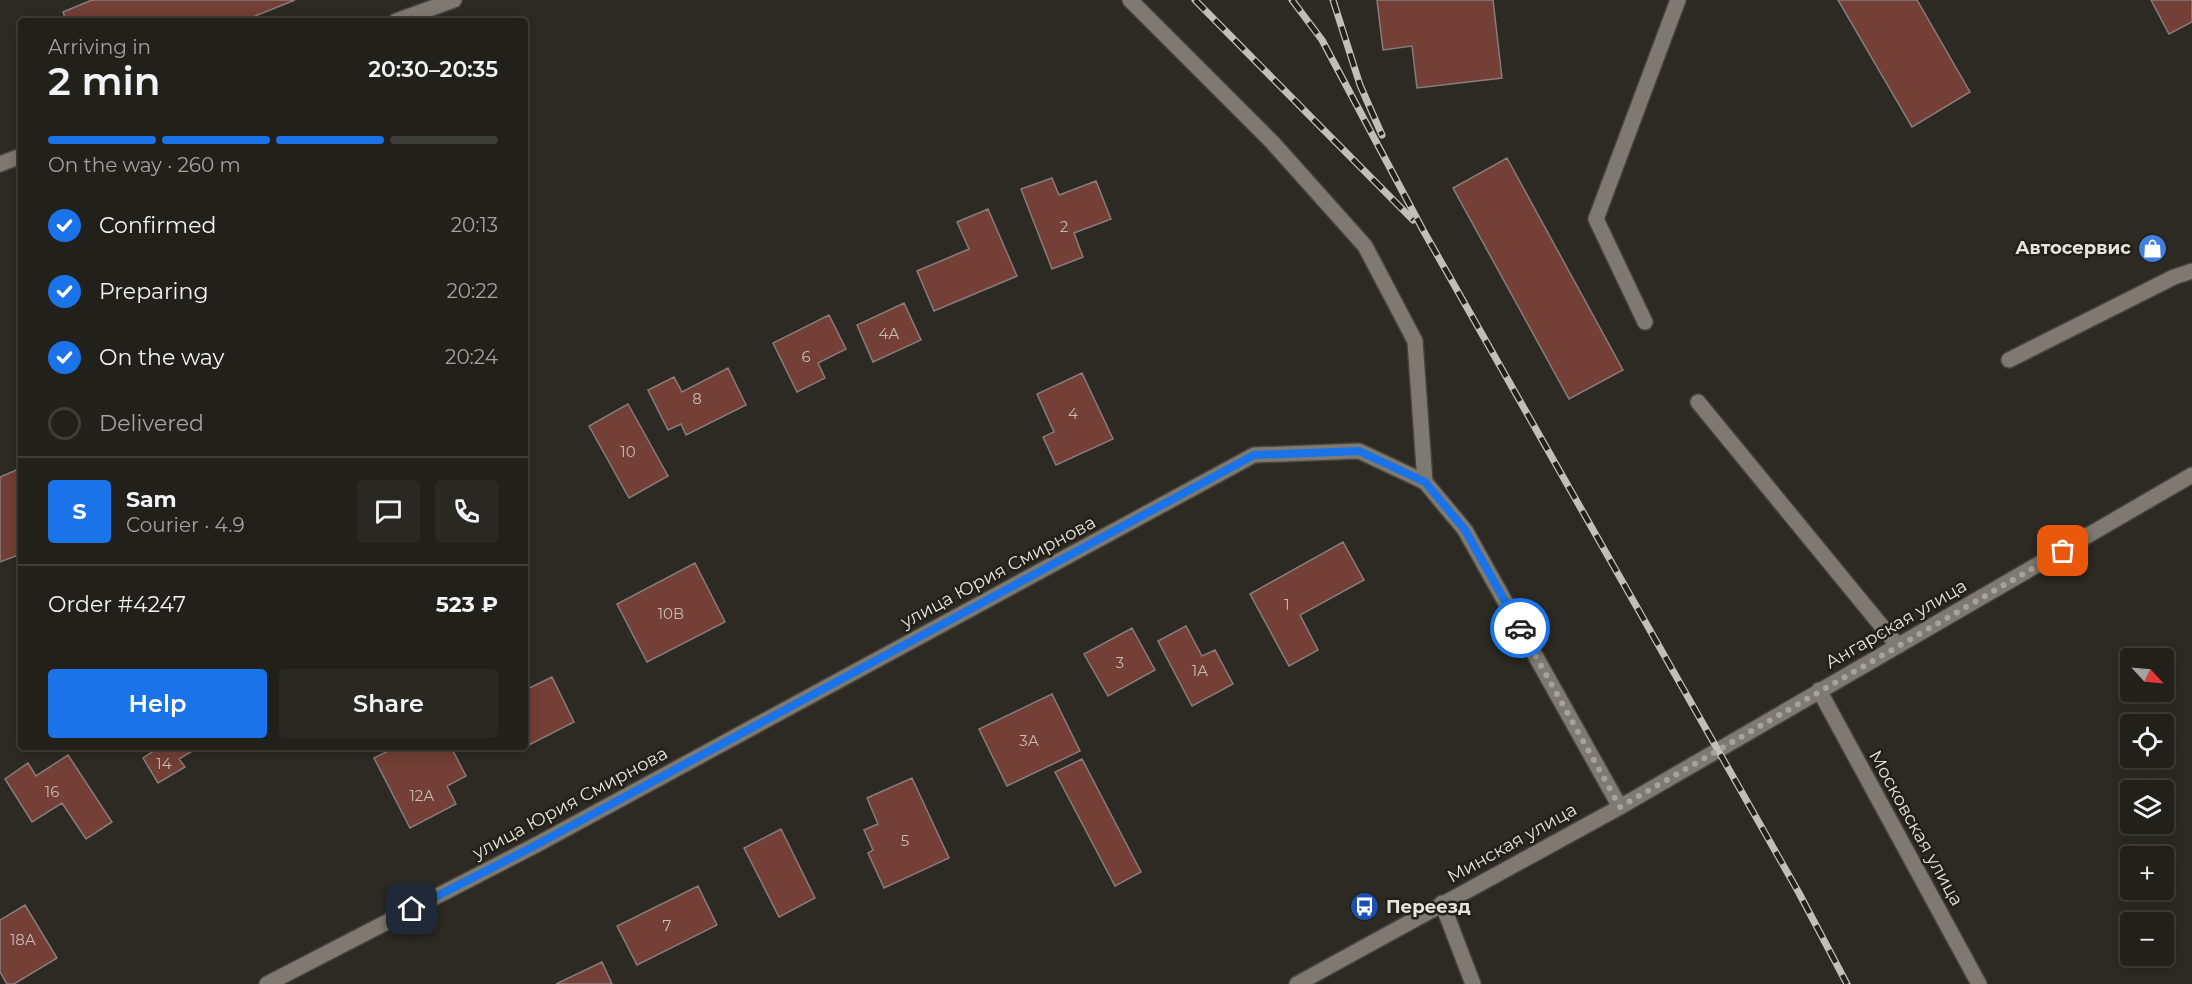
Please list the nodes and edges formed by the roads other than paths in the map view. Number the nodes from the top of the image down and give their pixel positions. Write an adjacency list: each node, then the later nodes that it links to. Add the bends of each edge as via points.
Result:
1 (454, 0): 4 (street)
2 (1130, 0): 12 (street, via 1273,143 1365,246 1415,341)
3 (1678, 0): 8 (street, via 1596,219)
4 (404, 18)
5 (18, 157): 6 (street)
6 (0, 164)
7 (2192, 271): 9 (street)
8 (1645, 322)
9 (2009, 360)
10 (1698, 402): 13 (street)
11 (2192, 475): 13 (street, Ангарская улица)
12 (1425, 482): 15 (street, улица Юрия Смирнова, via 1465,530); 17 (street, улица Юрия Смирнова, via 1359,451 1254,455 536,845)
13 (1898, 646): 14 (street, Ангарская улица)
14 (1819, 690): 15 (street, Ангарская улица); 20 (street, Московская улица)
15 (1620, 807): 16 (street, Минская улица)
16 (1442, 903): 18 (street, Минская улица); 19 (street)
17 (267, 984)
18 (1298, 984)
19 (1473, 984)
20 (1979, 984)

